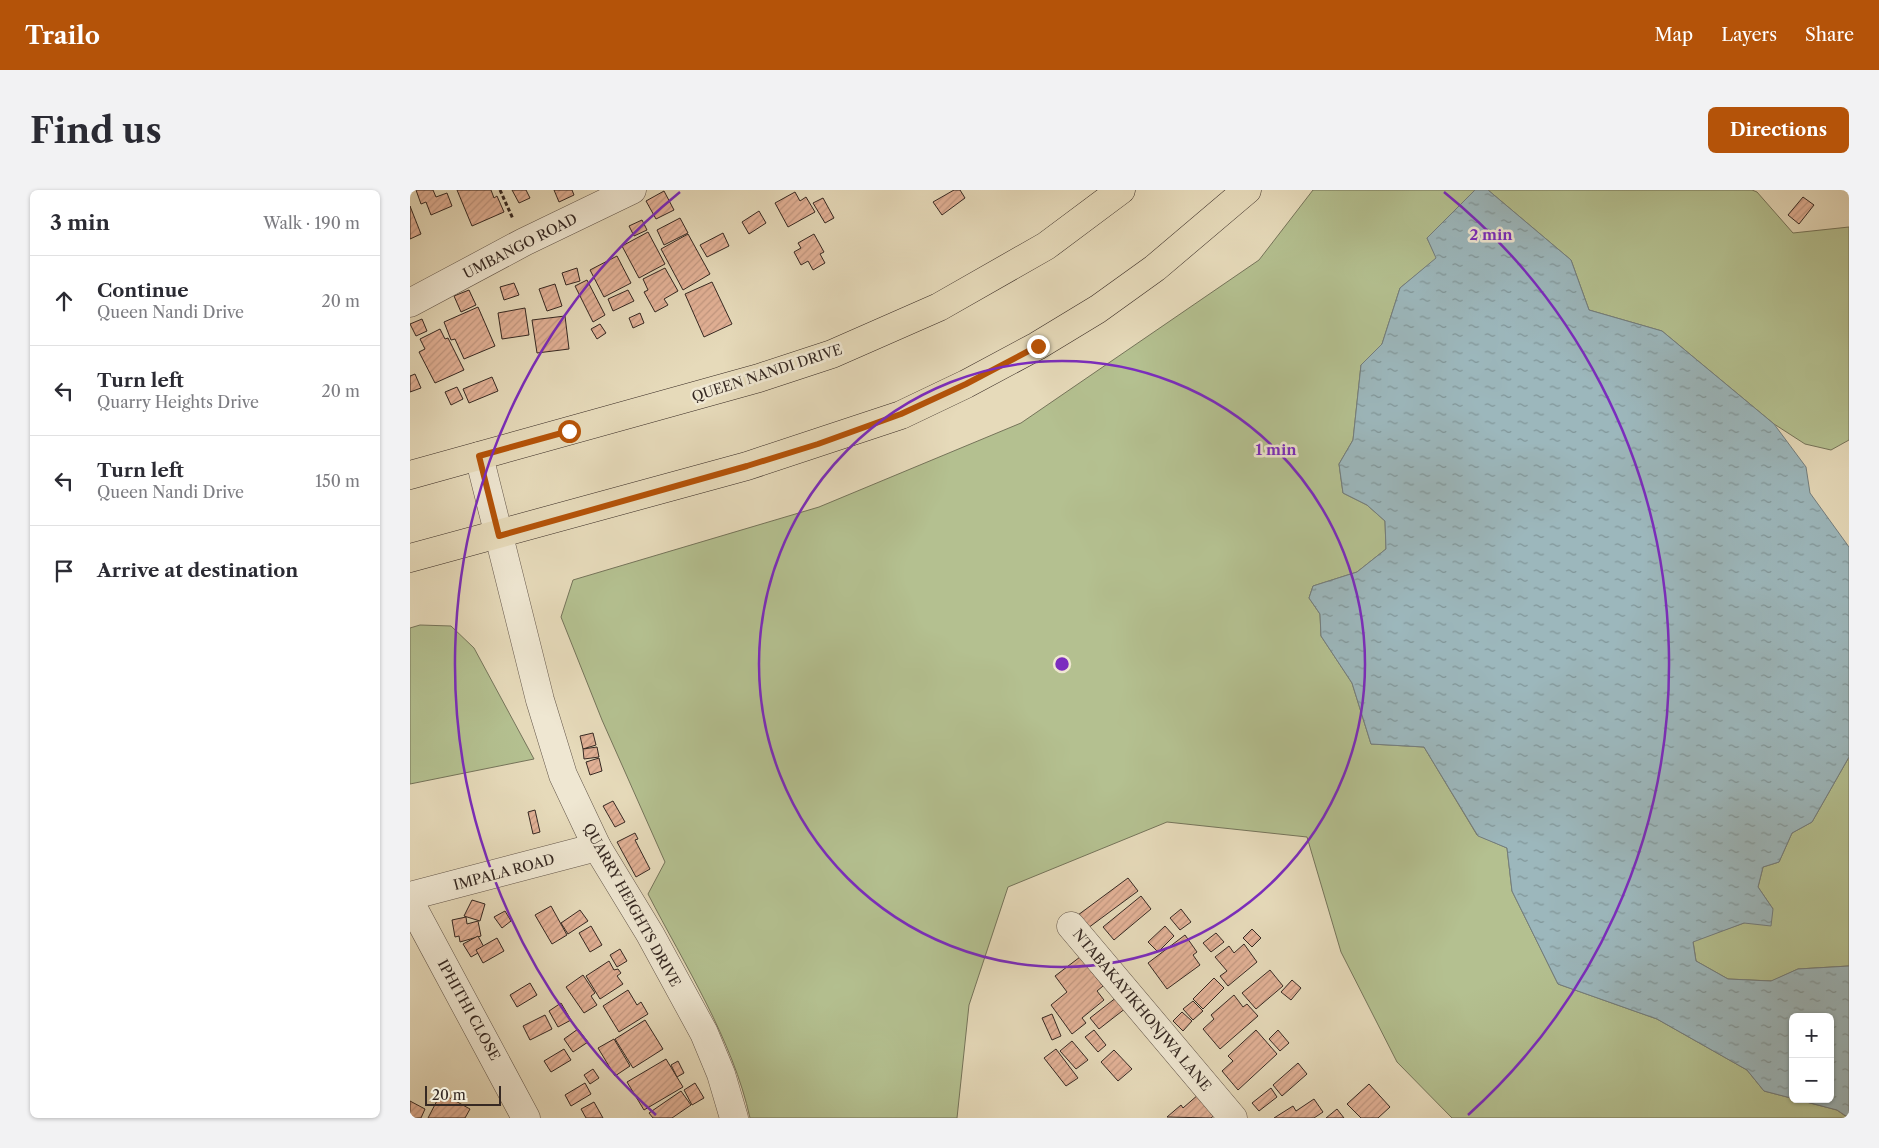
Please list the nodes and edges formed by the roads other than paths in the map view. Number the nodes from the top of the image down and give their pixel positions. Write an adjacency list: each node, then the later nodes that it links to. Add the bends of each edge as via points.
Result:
1 (632, 190): 4 (street, UMBANGO ROAD)
2 (1121, 190): 6 (main road, QUEEN NANDI DRIVE, via 1046,246 939,307 832,354 759,378)
3 (1247, 190): 8 (main road, via 1154,268 1098,309 1022,354 901,414 747,466)
4 (588, 200): 5 (street, UMBANGO ROAD, via 524,242)
5 (410, 303)
6 (479, 456): 7 (main road, QUEEN NANDI DRIVE); 8 (street, QUARRY HEIGHTS DRIVE)
7 (410, 476)
8 (499, 536): 9 (main road); 10 (street, QUARRY HEIGHTS DRIVE, via 542,709 563,774)
9 (410, 558)
10 (597, 847): 11 (street, IMPALA ROAD); 15 (street, QUARRY HEIGHTS DRIVE, via 650,934 704,1033)
11 (410, 896)
12 (410, 902): 14 (street, IPHITHI CLOSE)
13 (1070, 926): 16 (street, NTABAKAYIKHONJWA LANE)
14 (526, 1118)
15 (734, 1118)
16 (1233, 1118)

